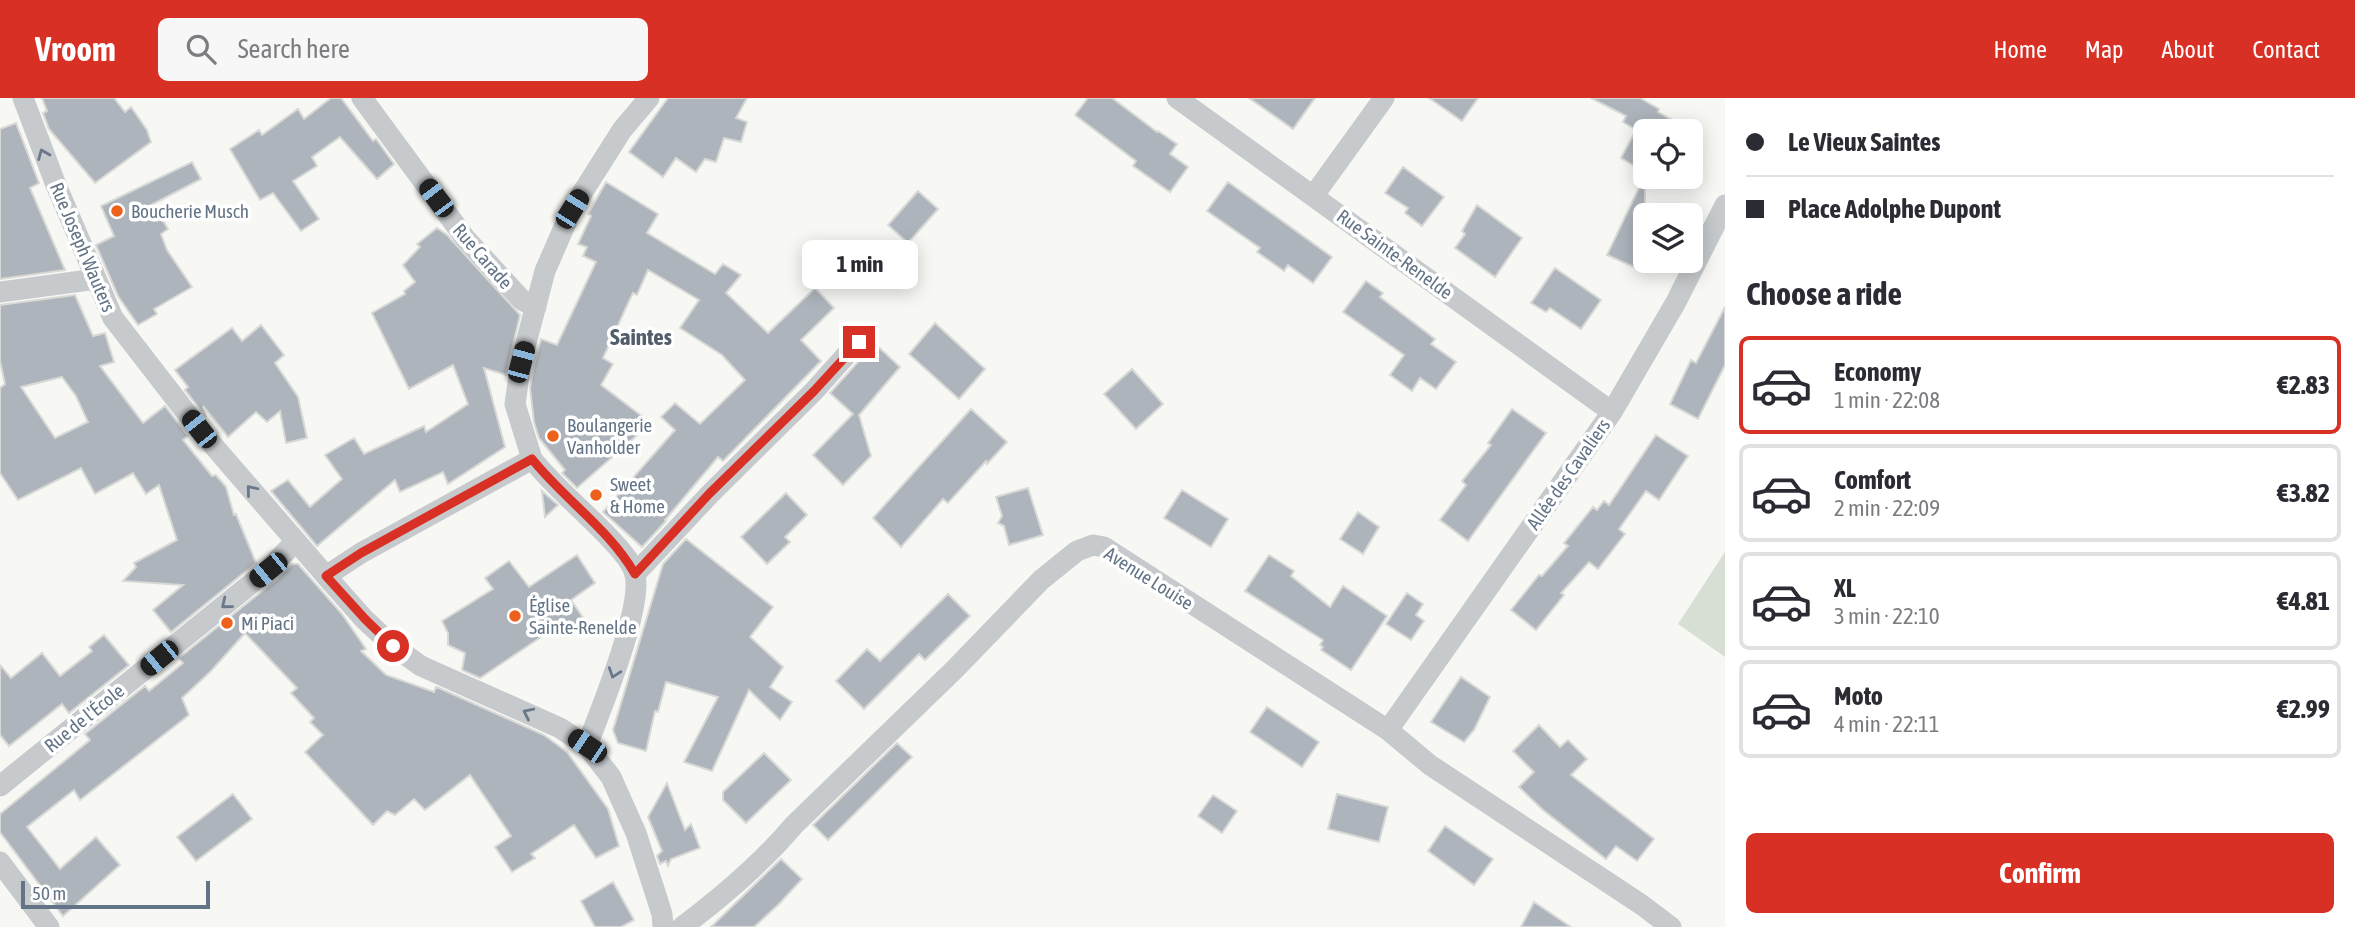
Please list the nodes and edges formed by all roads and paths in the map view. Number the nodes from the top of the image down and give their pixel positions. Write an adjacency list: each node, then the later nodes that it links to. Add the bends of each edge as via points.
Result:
1 (23, 98): 8 (street, Rue Joseph Wauters, one-way to 1)
2 (362, 98): 10 (street, Rue Carade, via 466,238 523,300)
3 (649, 98): 10 (street, via 622,130 572,209 545,271)
4 (1177, 98): 6 (street, Rue Sainte-Renelde)
5 (1384, 98): 6 (street)
6 (1314, 195): 12 (street, Rue Sainte-Renelde)
7 (1725, 205): 12 (street, Allée des Cavaliers)
8 (96, 279): 9 (street); 14 (street, Rue Joseph Wauters, one-way to 8, via 113,318)
9 (0, 292)
10 (536, 307): 13 (street, via 515,404)
11 (859, 342): 15 (street)
12 (1612, 412): 17 (street, Allée des Cavaliers)
13 (532, 459): 15 (street, via 623,553); 16 (street)
14 (295, 542): 16 (street, Rue Joseph Wauters); 19 (street, Rue de l'École, one-way to 19, via 268,570)
15 (635, 574): 18 (street, one-way to 18, via 631,620)
16 (326, 576): 18 (street, Rue Joseph Wauters, one-way to 16, via 494,696 421,666 393,646)
17 (1388, 730): 23 (street, Avenue Louise, via 1104,547 1093,545 1077,551 1041,580 775,847); 24 (street, Avenue Louise, via 1430,765)
18 (587, 746): 22 (street, Rue Joseph Wauters, via 611,776 636,833)
19 (0, 786)
20 (0, 862): 21 (street)
21 (49, 927)
22 (663, 927)
23 (682, 927)
24 (1671, 927)

